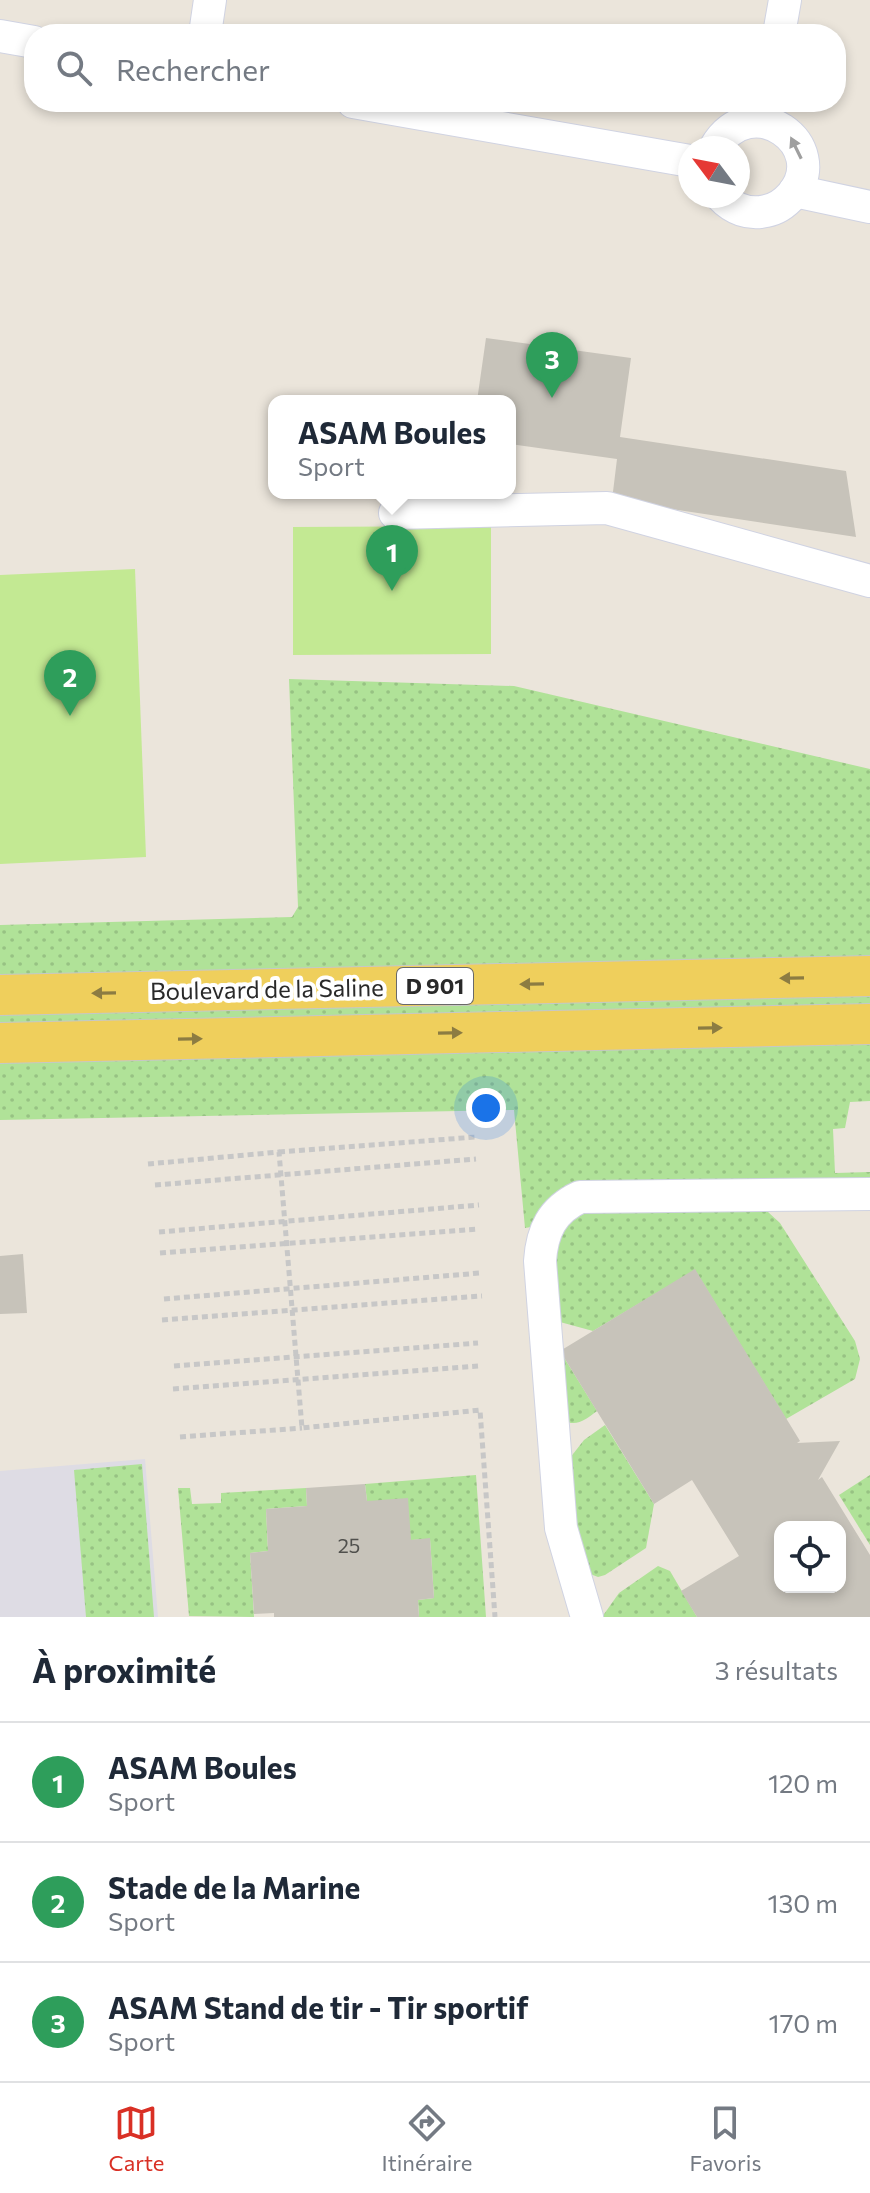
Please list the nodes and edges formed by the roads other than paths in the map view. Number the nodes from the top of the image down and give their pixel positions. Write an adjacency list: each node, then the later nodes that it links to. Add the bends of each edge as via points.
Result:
1 (210, 0): 3 (lane)
2 (785, 0): 4 (lane)
3 (206, 24)
4 (781, 24)
5 (0, 36): 6 (lane)
6 (24, 40)
7 (410, 112): 11 (lane)
8 (761, 112): 10 (lane)
9 (763, 112): 12 (lane, one-way to 9, via 801,177 798,146)
10 (722, 136)
11 (678, 159)
12 (795, 191): 13 (lane); 14 (lane, via 771,210)
13 (870, 207)
14 (737, 208)
15 (395, 513): 16 (lane, via 607,508)
16 (870, 581)
17 (870, 976): 18 (main road, Boulevard de la Saline / D 901, one-way to 18)
18 (0, 995)
19 (870, 1024): 20 (main road, Boulevard de la Saline / D 901, one-way to 19)
20 (0, 1043)
21 (870, 1194): 22 (lane, via 580,1197 566,1203 547,1225 540,1261 561,1528)
22 (587, 1617)

